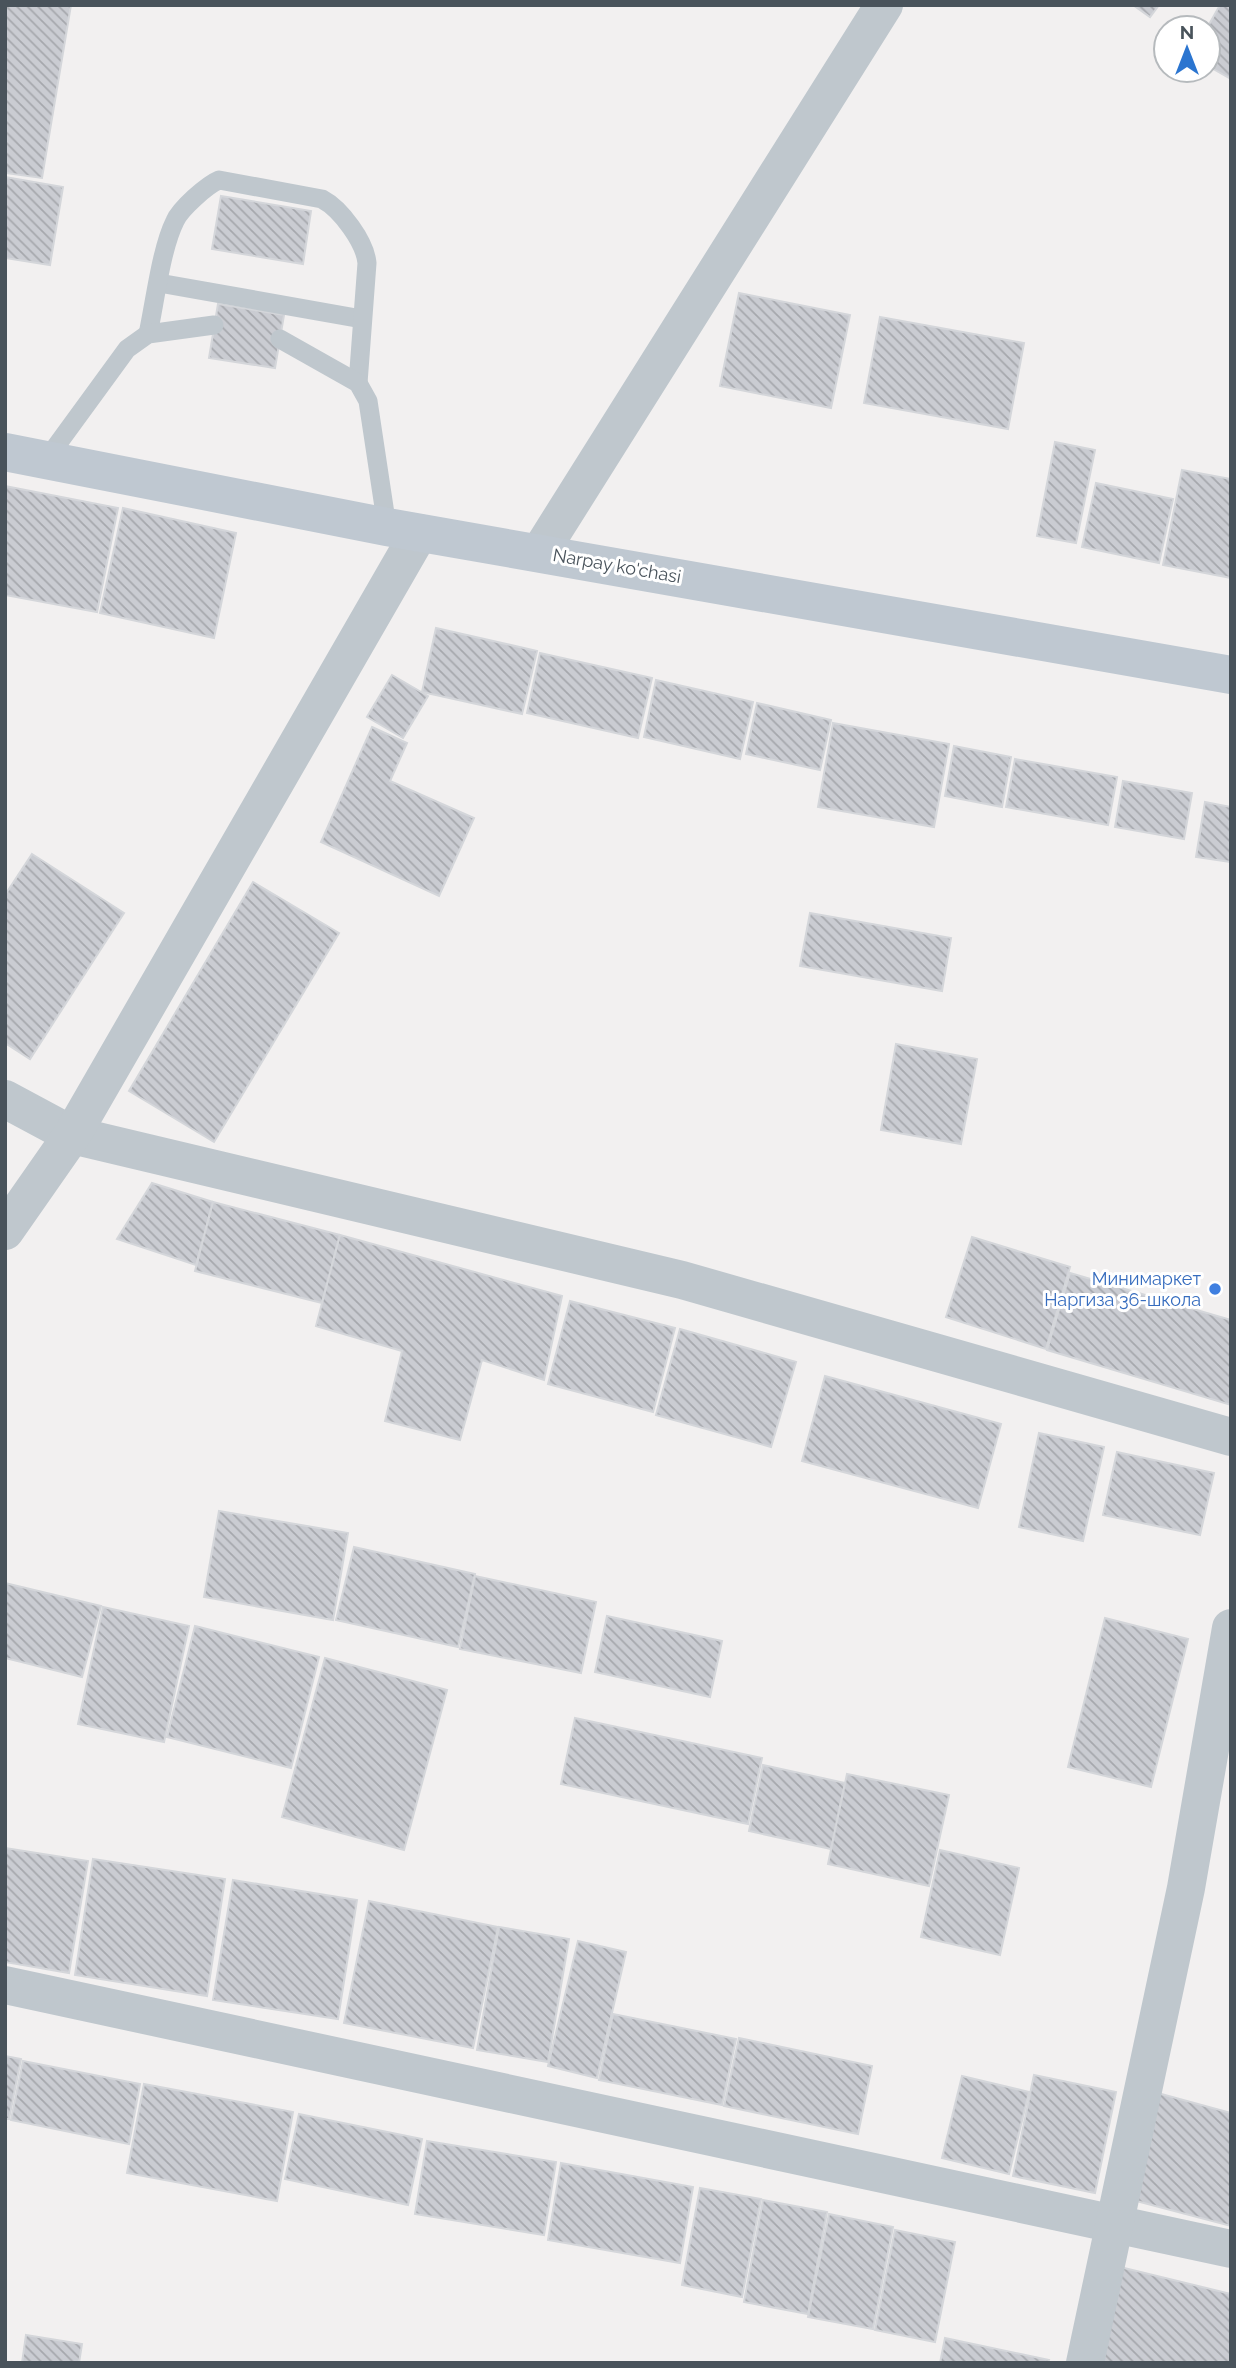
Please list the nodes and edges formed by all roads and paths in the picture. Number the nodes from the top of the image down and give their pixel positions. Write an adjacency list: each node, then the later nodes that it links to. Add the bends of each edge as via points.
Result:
1 (884, 5): 11 (street)
2 (159, 283): 3 (lane); 3 (lane, via 176,218 211,183 219,180 322,198 333,205 366,249); 5 (lane)
3 (362, 319): 7 (lane)
4 (214, 325): 5 (lane)
5 (148, 334): 9 (lane, via 127,349)
6 (280, 339): 7 (lane)
7 (358, 383): 10 (lane, via 368,401)
8 (5, 452): 9 (main road, Narpay ko'chasi)
9 (46, 460): 10 (main road, Narpay ko'chasi)
10 (403, 530): 11 (main road, Narpay ko'chasi); 14 (street)
11 (540, 552): 12 (main road, Narpay ko'chasi)
12 (1231, 675)
13 (5, 1099): 14 (street)
14 (72, 1135): 15 (street); 16 (street, via 682,1280)
15 (5, 1231)
16 (1231, 1437)
17 (1231, 1628): 19 (street, via 1186,1888)
18 (5, 1985): 19 (street)
19 (1116, 2225): 20 (street); 21 (street)
20 (1231, 2249)
21 (1085, 2363)

